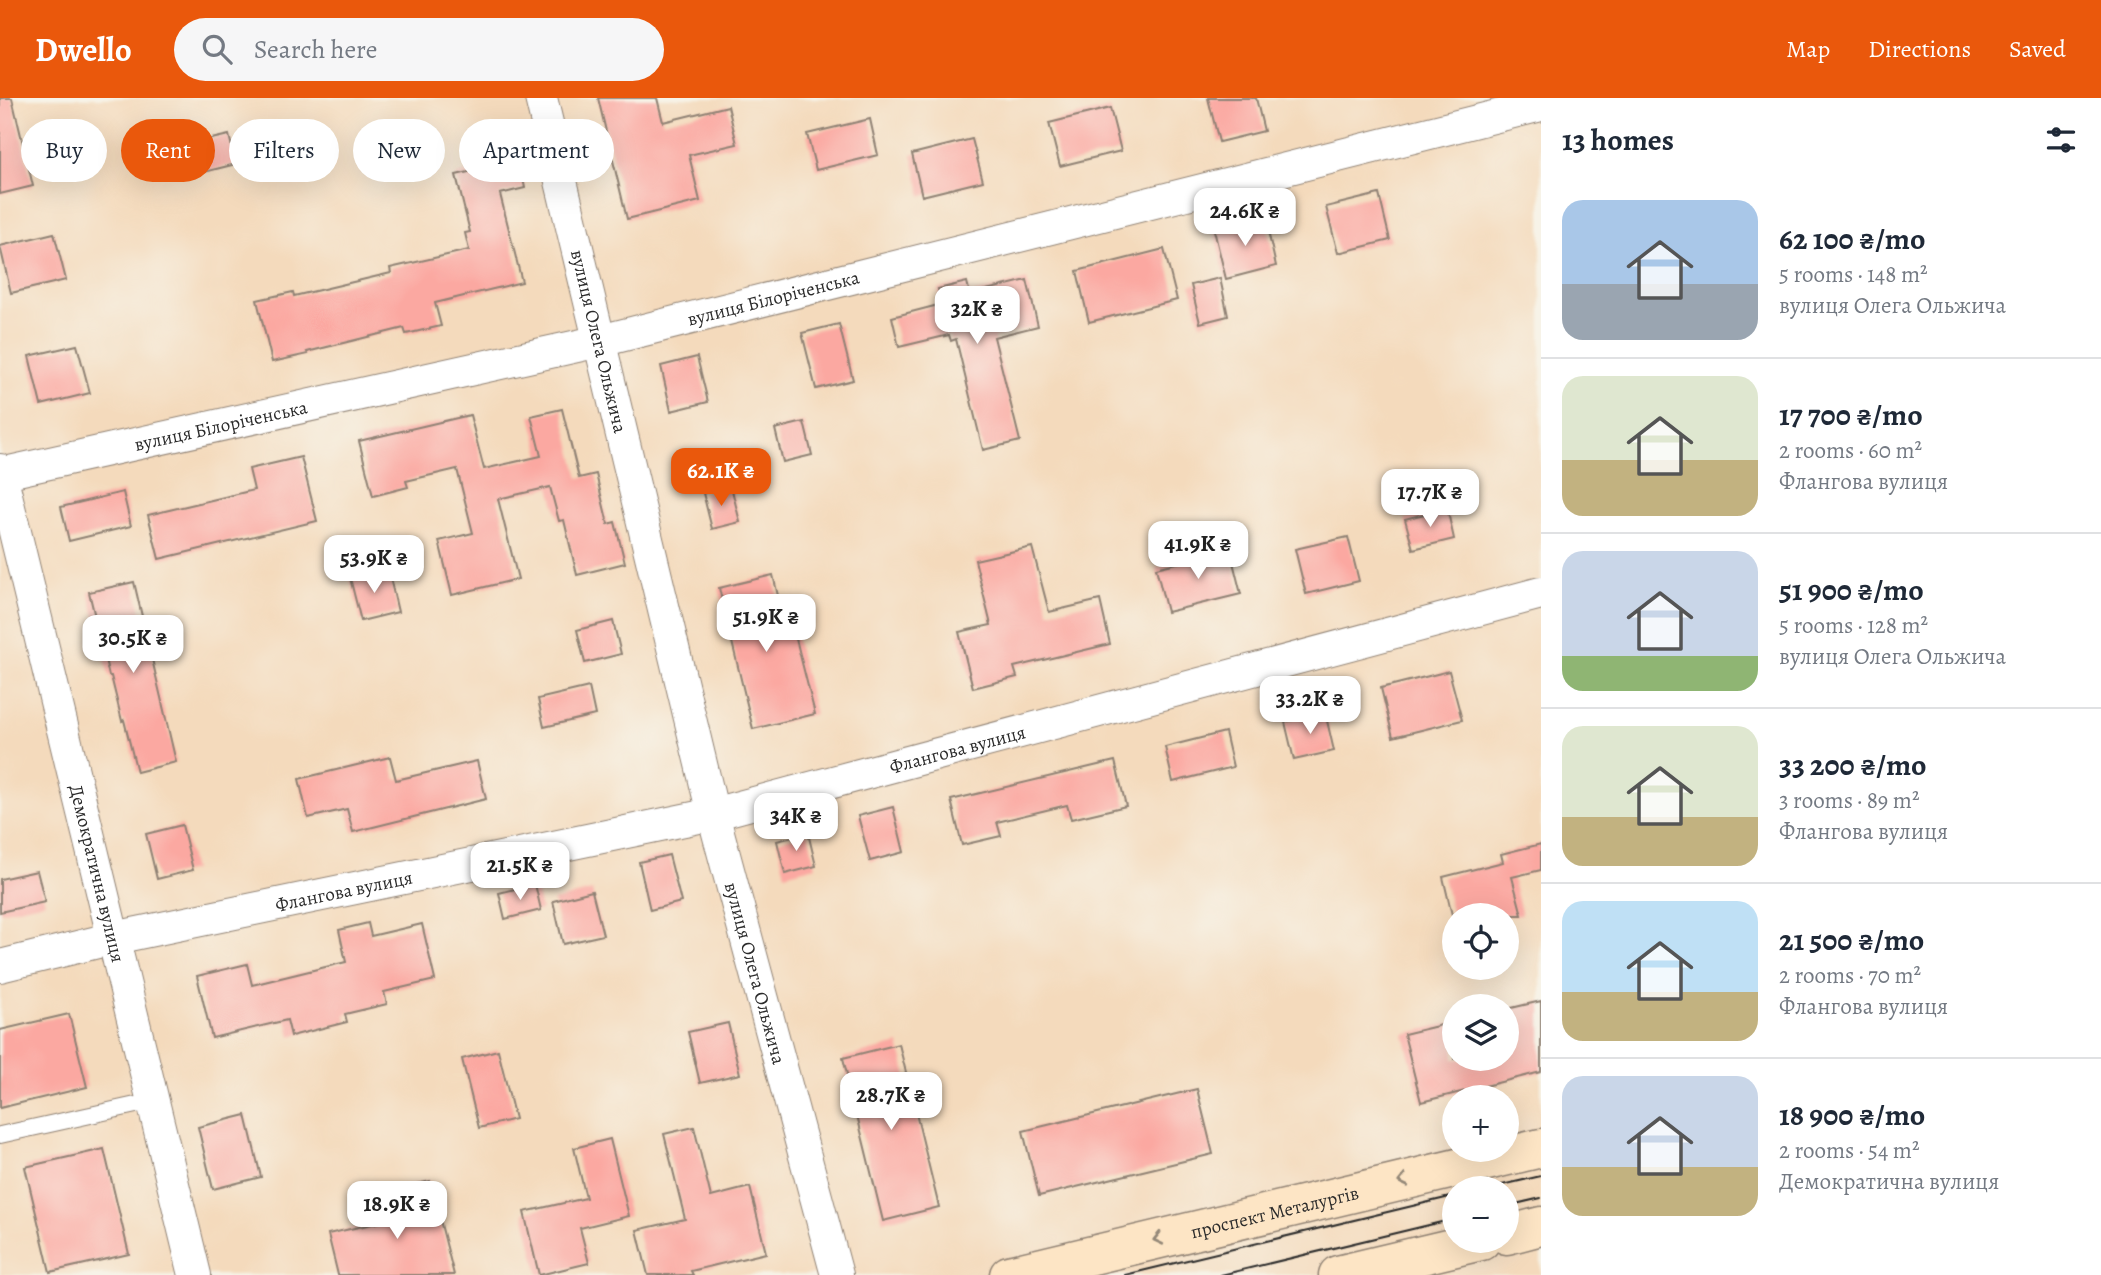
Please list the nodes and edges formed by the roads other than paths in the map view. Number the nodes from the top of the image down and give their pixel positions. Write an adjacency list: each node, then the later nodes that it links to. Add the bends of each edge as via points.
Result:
1 (541, 98): 3 (street, вулиця Олега Ольжича)
2 (1541, 105): 3 (street, вулиця Білоріченська)
3 (600, 341): 4 (street, вулиця Білоріченська); 6 (street, вулиця Олега Ольжича)
4 (0, 473): 7 (street, Демократична вулиця)
5 (1541, 593): 6 (street, Флангова вулиця)
6 (713, 814): 7 (street, Флангова вулиця); 16 (street, вулиця Олега Ольжича)
7 (114, 939): 8 (street, Флангова вулиця); 9 (street, Демократична вулиця)
8 (0, 966)
9 (154, 1101): 10 (lane); 15 (street, Демократична вулиця)
10 (0, 1135)
11 (1541, 1148): 17 (main road, проспект Металургів, one-way to 17)
12 (1541, 1226): 13 (main road)
13 (1519, 1232)
14 (1442, 1250): 18 (main road)
15 (195, 1275)
16 (837, 1275)
17 (1009, 1275)
18 (1338, 1275)

